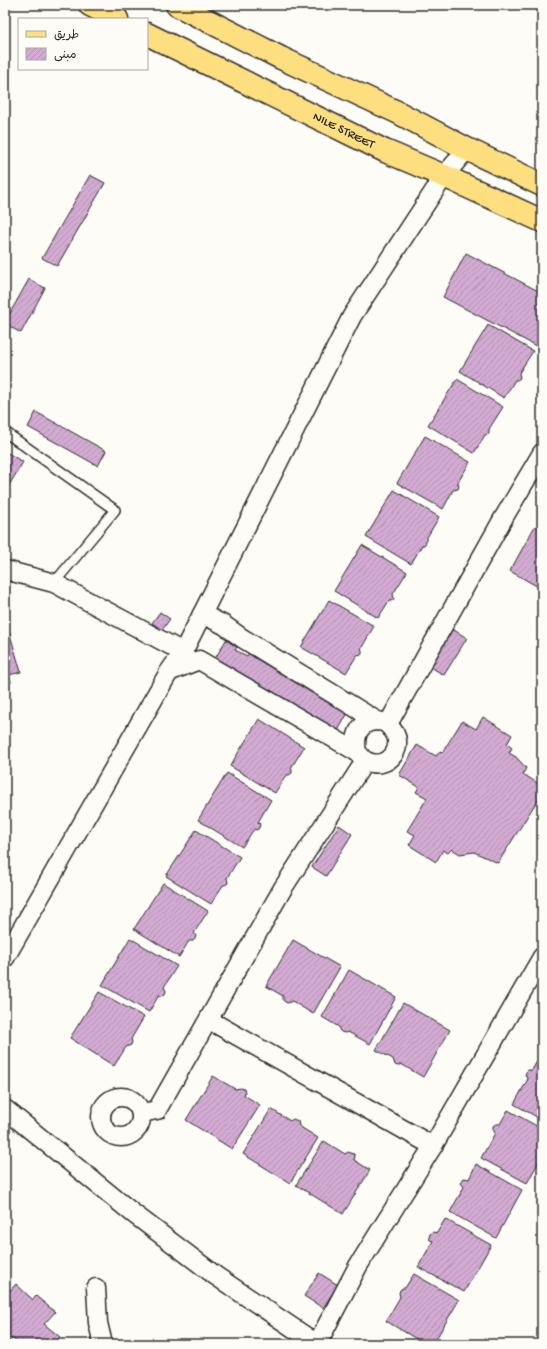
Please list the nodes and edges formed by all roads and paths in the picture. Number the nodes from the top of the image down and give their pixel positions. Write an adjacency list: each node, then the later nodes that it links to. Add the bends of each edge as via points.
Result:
1 (90, 5): 3 (main road)
2 (176, 5): 5 (main road, via 397,112)
3 (115, 18)
4 (148, 34): 6 (main road, NILE STREET, via 386,151)
5 (467, 149): 6 (street); 7 (main road)
6 (444, 176): 8 (main road, NILE STREET); 13 (street, via 352,316)
7 (542, 184)
8 (542, 221)
9 (5, 432): 12 (lane, via 115,510)
10 (540, 462): 16 (street, via 500,523)
11 (5, 570): 12 (street)
12 (54, 584): 14 (street)
13 (202, 614): 14 (street); 16 (street, via 224,624 242,638)
14 (183, 652): 15 (street)
15 (170, 672): 17 (street, via 199,660); 19 (street)
16 (382, 722): 17 (street, via 366,723 358,731 355,742); 17 (street, via 396,732 398,743 395,754 386,761 376,764)
17 (361, 756): 20 (street)
18 (542, 957): 23 (street)
19 (5, 958)
20 (208, 1020): 22 (street, via 157,1110); 23 (street)
21 (5, 1109): 23 (street, via 134,1214 216,1276 317,1344 358,1266)
22 (141, 1113)
23 (433, 1146)
24 (96, 1288): 25 (street, via 98,1323)
25 (103, 1344)

